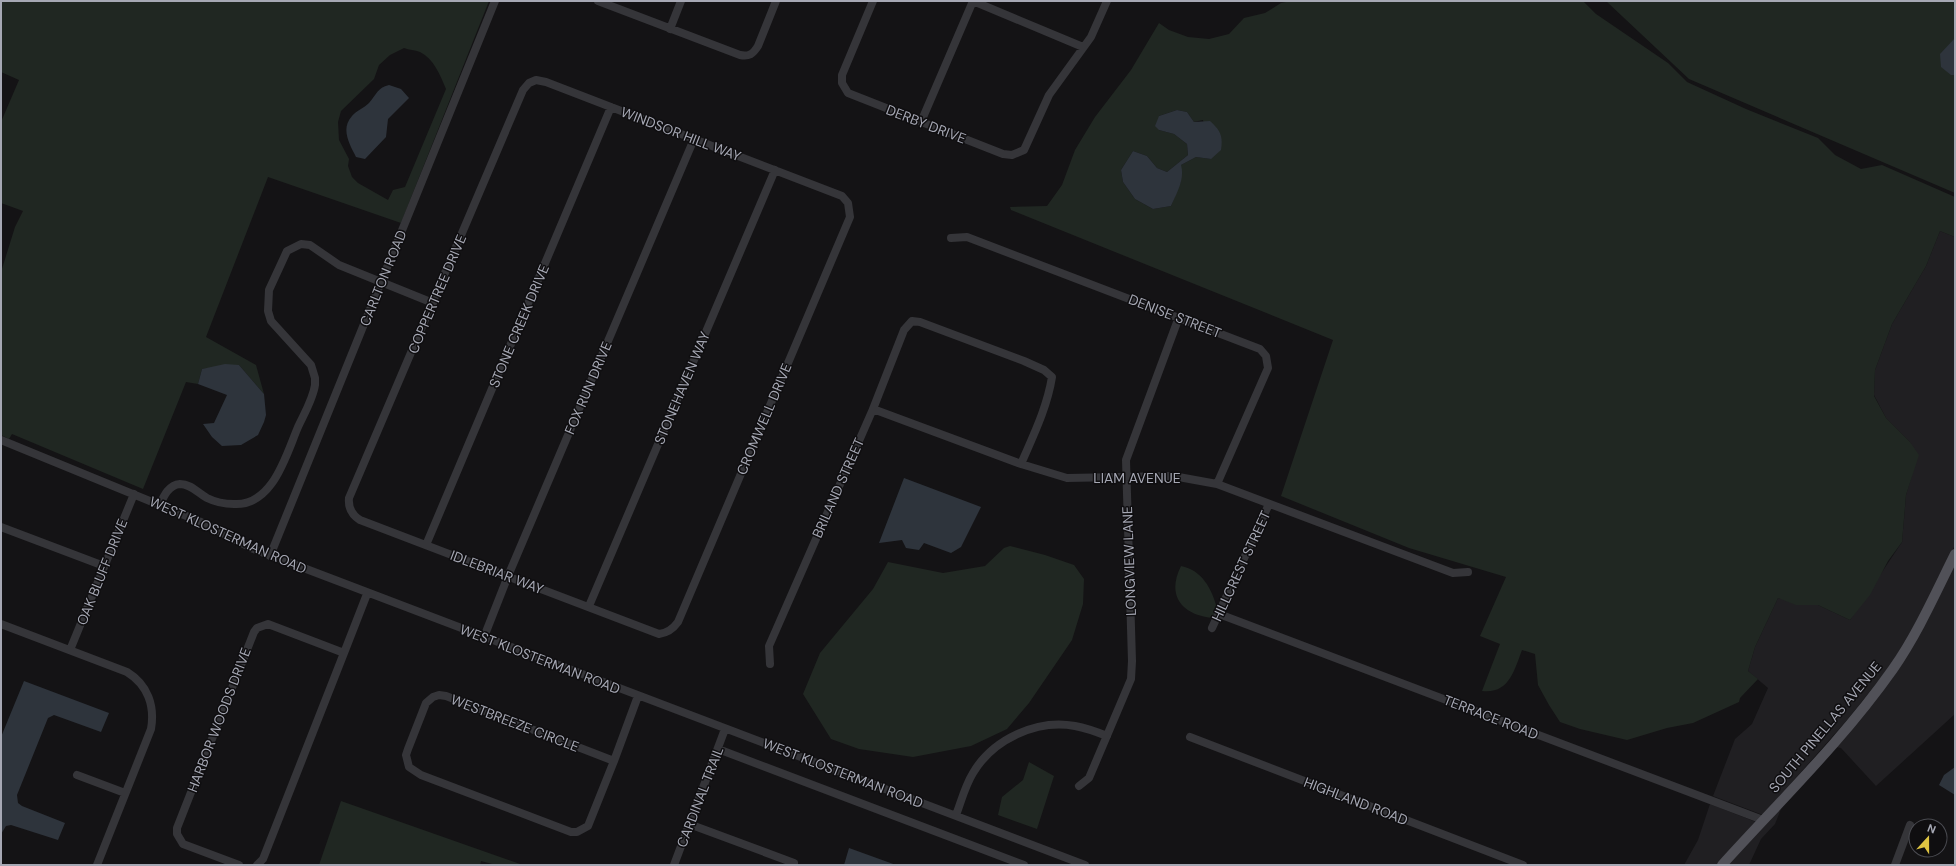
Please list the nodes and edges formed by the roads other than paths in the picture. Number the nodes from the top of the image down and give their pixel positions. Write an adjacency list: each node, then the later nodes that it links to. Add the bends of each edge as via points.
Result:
1 (495, 1): 17 (street, CARLTON ROAD)
2 (598, 1): 8 (street)
3 (681, 1): 8 (street)
4 (776, 1): 8 (street, via 758,46 750,55 740,55)
5 (873, 1): 12 (street, DERBY DRIVE, via 842,75 843,86 851,95)
6 (973, 1): 9 (street); 12 (street)
7 (1107, 1): 9 (street, via 1094,31)
8 (670, 28)
9 (1083, 47): 12 (street, DERBY DRIVE, via 1048,95 1024,150 1012,155 1003,154)
10 (523, 90): 11 (street, WINDSOR HILL WAY, via 532,81 540,80); 18 (street, COPPERTREE DRIVE)
11 (611, 107): 13 (street, WINDSOR HILL WAY); 30 (street, STONE CREEK DRIVE)
12 (921, 122)
13 (694, 139): 14 (street, WINDSOR HILL WAY); 35 (street, FOX RUN DRIVE)
14 (775, 170): 15 (street, WINDSOR HILL WAY); 37 (street, STONEHAVEN WAY)
15 (842, 196): 41 (street, CROMWELL DRIVE, via 848,203 850,217 678,622 668,631)
16 (951, 238): 19 (street, DENISE STREET, via 967,237)
17 (381, 282): 18 (street); 28 (street, via 339,265 310,245 301,244 287,251 269,290 268,311 272,321 311,365 315,385 277,476 262,494 243,504 215,501 191,487 180,484 170,488); 32 (street, CARLTON ROAD)
18 (433, 303): 26 (street, COPPERTREE DRIVE)
19 (1179, 317): 23 (street, LONGVIEW LANE, via 1126,460); 24 (street, DENISE STREET, via 1257,348 1264,353 1268,363)
20 (873, 408): 22 (street, LIAM AVENUE); 22 (street, BRILAND STREET, via 904,330 912,321 1024,361 1044,370 1052,377 1041,418); 45 (street, BRILAND STREET, via 769,646)
21 (1, 440): 25 (street, WEST KLOSTERMAN ROAD)
22 (1021, 464): 23 (street, LIAM AVENUE, via 1066,478)
23 (1126, 478): 24 (street, LIAM AVENUE, via 1173,476); 48 (street, LONGVIEW LANE, via 1132,670 1129,685)
24 (1217, 484): 27 (street, LIAM AVENUE)
25 (134, 494): 28 (street, WEST KLOSTERMAN ROAD); 33 (street, OAK BLUFF DRIVE)
26 (349, 498): 30 (street, IDLEBRIAR WAY, via 351,510 356,517)
27 (1269, 504): 34 (street, LIAM AVENUE, via 1453,573); 38 (street, HILLCREST STREET)
28 (160, 505): 32 (street, WEST KLOSTERMAN ROAD)
29 (1, 527): 33 (street)
30 (426, 545): 35 (street, IDLEBRIAR WAY)
31 (1955, 554): 56 (main road, SOUTH PINELLAS AVENUE, via 1894,667 1850,723)
32 (270, 556): 36 (street, WEST KLOSTERMAN ROAD)
33 (104, 566): 43 (street, OAK BLUFF DRIVE)
34 (1468, 572)
35 (508, 576): 37 (street, IDLEBRIAR WAY); 42 (street, FOX RUN DRIVE)
36 (368, 594): 42 (street, WEST KLOSTERMAN ROAD); 44 (street)
37 (589, 606): 41 (street, IDLEBRIAR WAY)
38 (1219, 614): 40 (street, HILLCREST STREET); 56 (street, TERRACE ROAD)
39 (1, 624): 43 (street)
40 (1212, 628)
41 (659, 634)
42 (484, 637): 46 (street, WEST KLOSTERMAN ROAD)
43 (70, 650): 54 (street, via 133,676 144,688 150,700 151,729)
44 (344, 653): 61 (street, HARBOR WOODS DRIVE, via 273,626 262,626 254,632 177,828 177,834 184,844); 62 (street, via 263,859)
45 (770, 664)
46 (638, 696): 47 (street, WEST KLOSTERMAN ROAD); 51 (street)
47 (725, 729): 50 (street, CARDINAL TRAIL); 55 (street, WEST KLOSTERMAN ROAD)
48 (1107, 736): 53 (street, LONGVIEW LANE, via 1089,778); 55 (street, via 1080,727 1058,724 1031,729 1008,739 987,755 974,772)
49 (1190, 737): 66 (street, HIGHLAND ROAD)
50 (718, 749): 57 (street, CARDINAL TRAIL); 64 (street)
51 (614, 760): 51 (street, WESTBREEZE CIRCLE, via 439,695 426,703 406,756 409,767 420,775 571,832 588,826)
52 (77, 775): 54 (street)
53 (1079, 786)
54 (125, 793): 60 (street)
55 (956, 816): 65 (street, WEST KLOSTERMAN ROAD)
56 (1763, 820): 67 (main road, SOUTH PINELLAS AVENUE)
57 (689, 824): 59 (street); 63 (street, CARDINAL TRAIL)
58 (1908, 830): 68 (street)
59 (794, 863)
60 (97, 865)
61 (239, 865)
62 (257, 865)
63 (674, 865)
64 (1024, 865)
65 (1085, 865)
66 (1523, 865)
67 (1722, 865)
68 (1895, 865)

